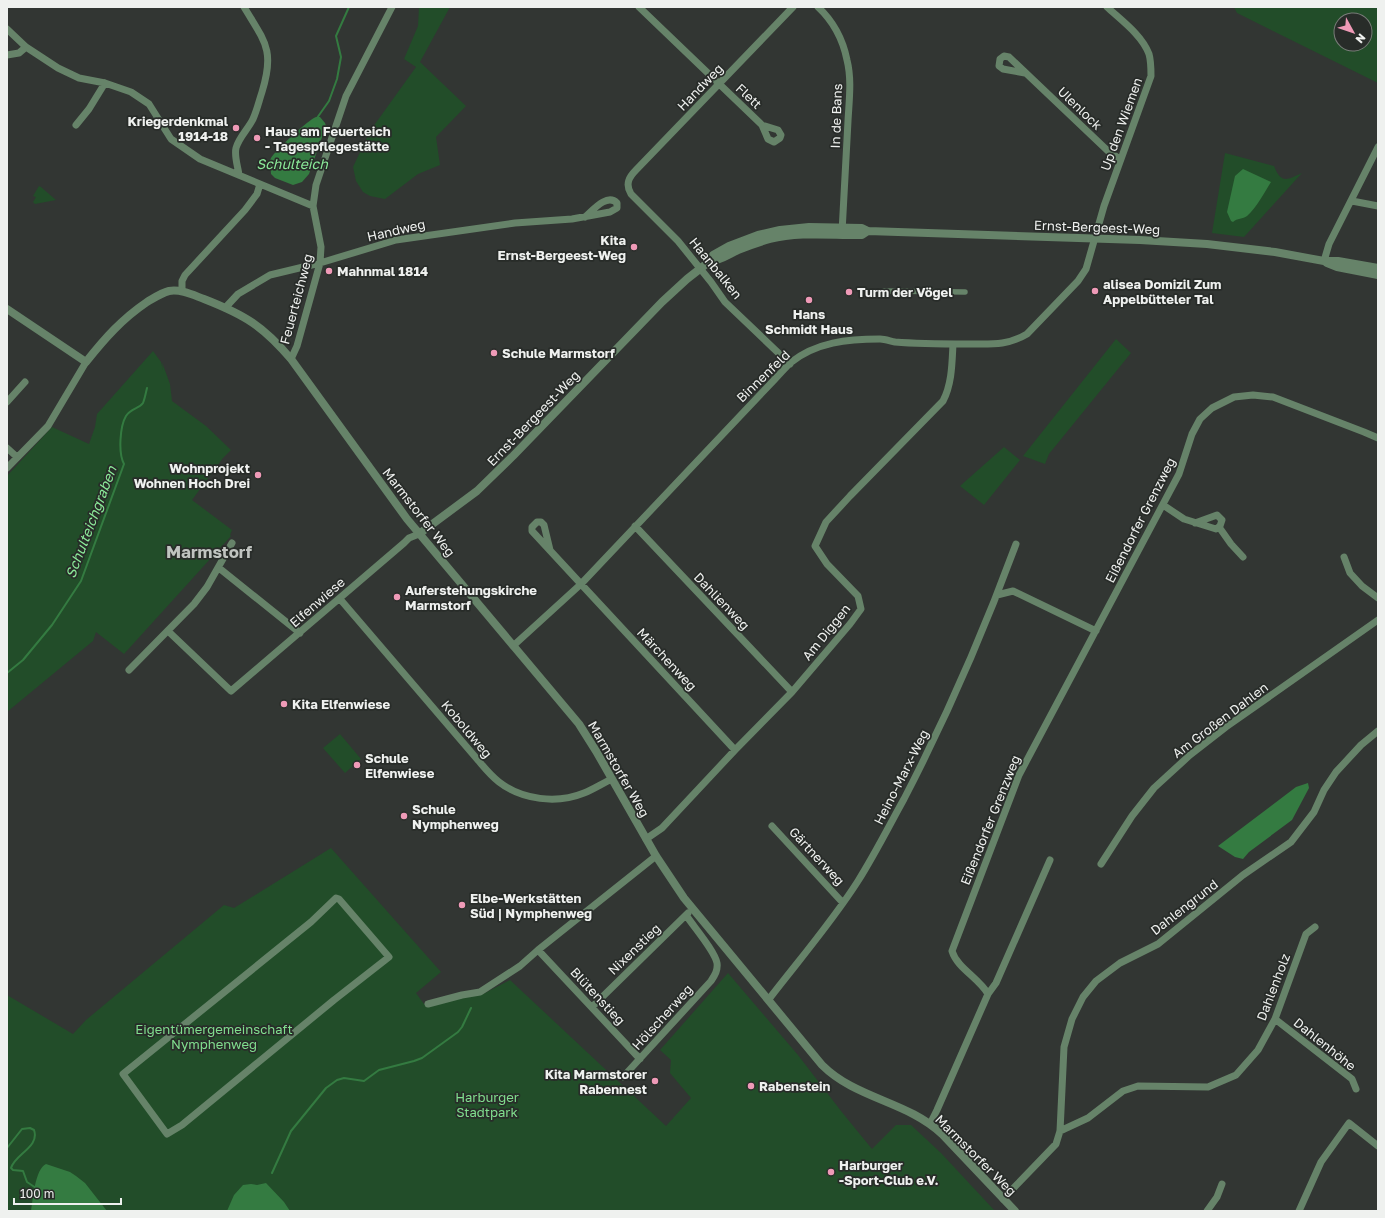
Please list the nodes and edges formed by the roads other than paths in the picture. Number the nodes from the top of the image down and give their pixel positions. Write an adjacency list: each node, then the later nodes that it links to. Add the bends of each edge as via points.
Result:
1 (244, 7): 17 (street, via 265,44 268,66 254,118 236,148)
2 (392, 7): 21 (street, via 346,96 316,186)
3 (639, 7): 12 (street, Flett)
4 (793, 7): 12 (street, Handweg)
5 (818, 7): 24 (street, In de Bans, via 838,33 849,69)
6 (1107, 7): 16 (street, Up den Wiemen, via 1141,40 1149,54 1151,67 1148,87)
7 (7, 29): 8 (street)
8 (26, 48): 9 (street, via 19,53); 11 (street, via 79,78)
9 (7, 55)
10 (1026, 73): 16 (street, Ulenlock, via 1109,152)
11 (105, 83): 13 (street); 17 (street, via 132,92 149,104 171,139 178,145 200,159)
12 (719, 84): 14 (street, Flett); 19 (street, Handweg, via 632,174)
13 (76, 125)
14 (762, 125)
15 (1378, 147): 20 (street)
16 (1120, 159): 25 (street, Up den Wiemen)
17 (239, 175): 18 (street)
18 (260, 184): 21 (street); 31 (street, via 257,194 245,210 182,280)
19 (628, 184): 28 (street, Haanbalken, via 631,194 670,232)
20 (1352, 201): 22 (street); 26 (street, via 1329,244)
21 (313, 206): 27 (street, Feuerteichweg, via 322,247)
22 (1378, 206)
23 (585, 217): 27 (street, Handweg, via 396,240)
24 (842, 231): 25 (street, Ernst-Bergeest-Weg, via 862,228 868,231); 28 (street, Ernst-Bergeest-Weg, via 800,228 767,232 713,255 710,261)
25 (1095, 238): 26 (street, Ernst-Bergeest-Weg, via 1225,245); 36 (street, Binnenfeld, via 1086,270 1027,334 1007,343)
26 (1324, 261): 29 (street, Ernst-Bergeest-Weg); 30 (street, Ernst-Bergeest-Weg, via 1337,267)
27 (320, 263): 34 (street, Handweg, via 270,275 238,294); 37 (street, Feuerteichweg)
28 (700, 268): 39 (street, Haanbalken, via 724,302); 50 (street, Ernst-Bergeest-Weg, via 662,302 477,491)
29 (1378, 268)
30 (1378, 275)
31 (182, 291): 34 (street, Marmstorfer Weg); 38 (street, via 161,294 129,315 117,325)
32 (884, 291): 33 (street)
33 (965, 292)
34 (225, 308): 37 (street, Marmstorfer Weg, via 262,329)
35 (7, 309): 38 (street)
36 (953, 344): 39 (street, Binnenfeld, via 893,342 881,339 840,341 804,354); 67 (street, Am Diggen, via 950,380 943,401 826,522 815,546 827,564 858,596 861,609)
37 (291, 359): 50 (street, Marmstorfer Weg)
38 (86, 362): 44 (street, via 48,426)
39 (790, 364): 48 (street, Binnenfeld)
40 (25, 382): 41 (street)
41 (7, 402)
42 (1378, 438): 46 (street, Eißendorfer Grenzweg, via 1273,397 1234,397 1212,408 1200,419 1192,434 1179,474)
43 (7, 448): 44 (street)
44 (18, 457): 45 (street)
45 (7, 468)
46 (1163, 505): 47 (street); 63 (street, Eißendorfer Grenzweg)
47 (1195, 523): 49 (street); 49 (street, via 1216,516 1222,520)
48 (635, 526): 57 (street, Binnenfeld); 67 (street, Dahlienweg)
49 (1219, 528): 54 (street)
50 (419, 534): 60 (street, Elfenwiese, via 409,538); 65 (street, Marmstorfer Weg)
51 (232, 543): 56 (street)
52 (1016, 544): 58 (street, Heino-Marx-Weg)
53 (550, 550): 57 (street, Märchenweg)
54 (1243, 557)
55 (1344, 557): 59 (street, via 1350,573)
56 (219, 568): 62 (street, via 194,604); 64 (street)
57 (581, 584): 65 (street, Binnenfeld); 69 (street, Märchenweg)
58 (997, 595): 63 (street, via 1013,591); 76 (street, Heino-Marx-Weg, via 931,747 872,859)
59 (1378, 598)
60 (340, 599): 64 (street, Elfenwiese); 70 (street, Koboldweg, via 492,776 508,788 536,798 554,799 584,793)
61 (1378, 620): 75 (street, Am Großen Dahlen, via 1226,726 1190,755 1154,788 1132,816)
62 (168, 631): 64 (street, Elfenwiese, via 231,691); 66 (street)
63 (1096, 631): 82 (street, Eißendorfer Grenzweg, via 1018,775 952,951 954,958)
64 (300, 633)
65 (513, 646): 70 (street, Marmstorfer Weg, via 579,724)
66 (129, 670)
67 (792, 692): 69 (street, Am Diggen)
68 (1378, 731): 91 (street, Dahlengrund, via 1361,744 1336,772 1314,812 1292,842 1243,875 1158,944 1120,963 1096,980 1083,997 1072,1019 1064,1047)
69 (736, 750): 72 (street, Am Diggen, via 662,828)
70 (612, 779): 72 (street, Marmstorfer Weg)
71 (772, 826): 76 (street, Gärtnerweg)
72 (646, 839): 73 (street, Marmstorfer Weg)
73 (656, 856): 77 (street, Marmstorfer Weg); 80 (street)
74 (1050, 860): 82 (street, via 996,983)
75 (1101, 864)
76 (843, 903): 83 (street, Heino-Marx-Weg)
77 (693, 908): 78 (street, Nixenstieg); 83 (street, Marmstorfer Weg)
78 (686, 916): 85 (street, Nixenstieg); 87 (street, Hölscherweg, via 713,953 717,971 711,981)
79 (1315, 927): 86 (street, Dahlenholz, via 1306,934)
80 (538, 950): 84 (street, via 520,966 480,992); 85 (street, Blütenstieg)
81 (389, 957): 81 (street, via 182,1125 167,1134 123,1074 311,922 336,898)
82 (988, 994): 90 (street)
83 (769, 999): 90 (street, Marmstorfer Weg, via 827,1070 857,1090 900,1107)
84 (428, 1004)
85 (592, 1007): 87 (street, Blütenstieg)
86 (1275, 1019): 89 (street, Dahlenhöhe, via 1352,1079); 91 (street, Dahlenholz, via 1258,1050 1236,1075 1208,1087 1138,1086 1123,1091 1088,1118)
87 (640, 1059): 88 (street, Hölscherweg)
88 (624, 1077)
89 (1356, 1090)
90 (930, 1124): 94 (street, Marmstorfer Weg)
91 (1060, 1131): 94 (street, Dahlengrund, via 1056,1144)
92 (1378, 1146): 97 (street, via 1349,1123 1321,1162)
93 (1222, 1184): 96 (street)
94 (1003, 1199): 95 (street, Marmstorfer Weg)
95 (1015, 1211)
96 (1207, 1211)
97 (1299, 1211)

